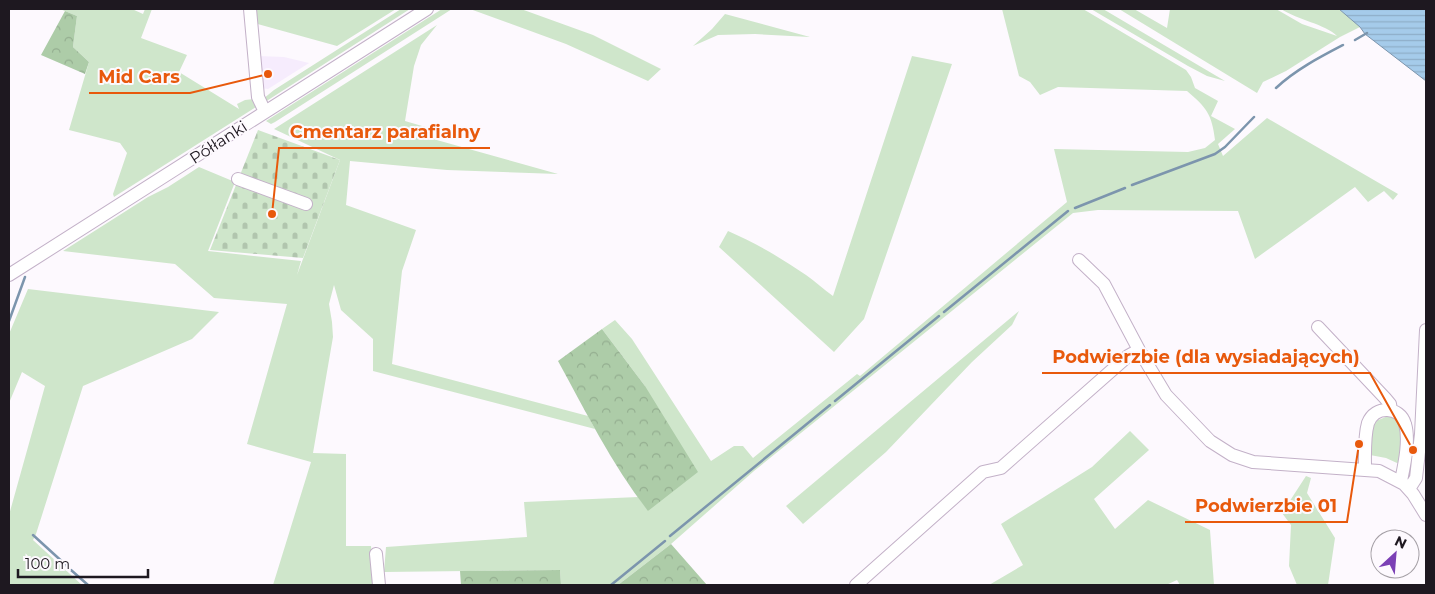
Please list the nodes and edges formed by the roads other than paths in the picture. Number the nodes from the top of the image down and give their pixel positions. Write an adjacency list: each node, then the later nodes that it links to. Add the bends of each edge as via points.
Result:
1 (250, 9): 3 (street, via 258,97)
2 (427, 9): 3 (street, Półłanki)
3 (265, 112): 7 (street, Półłanki)
4 (238, 179): 5 (street)
5 (306, 204)
6 (1079, 260): 10 (street, via 1104,284)
7 (9, 275)
8 (1318, 327): 11 (street, via 1385,398)
9 (1426, 330): 13 (street, via 1416,478)
10 (1139, 350): 12 (street, via 1171,402 1204,436 1225,452 1253,462); 17 (street, via 1128,356 1001,468 983,472)
11 (1391, 410): 12 (street, via 1383,410 1370,420); 13 (street, via 1402,417 1406,430)
12 (1365, 469): 13 (street, via 1385,473)
13 (1405, 485): 14 (street)
14 (1426, 515)
15 (376, 554): 16 (street)
16 (379, 585)
17 (856, 585)

